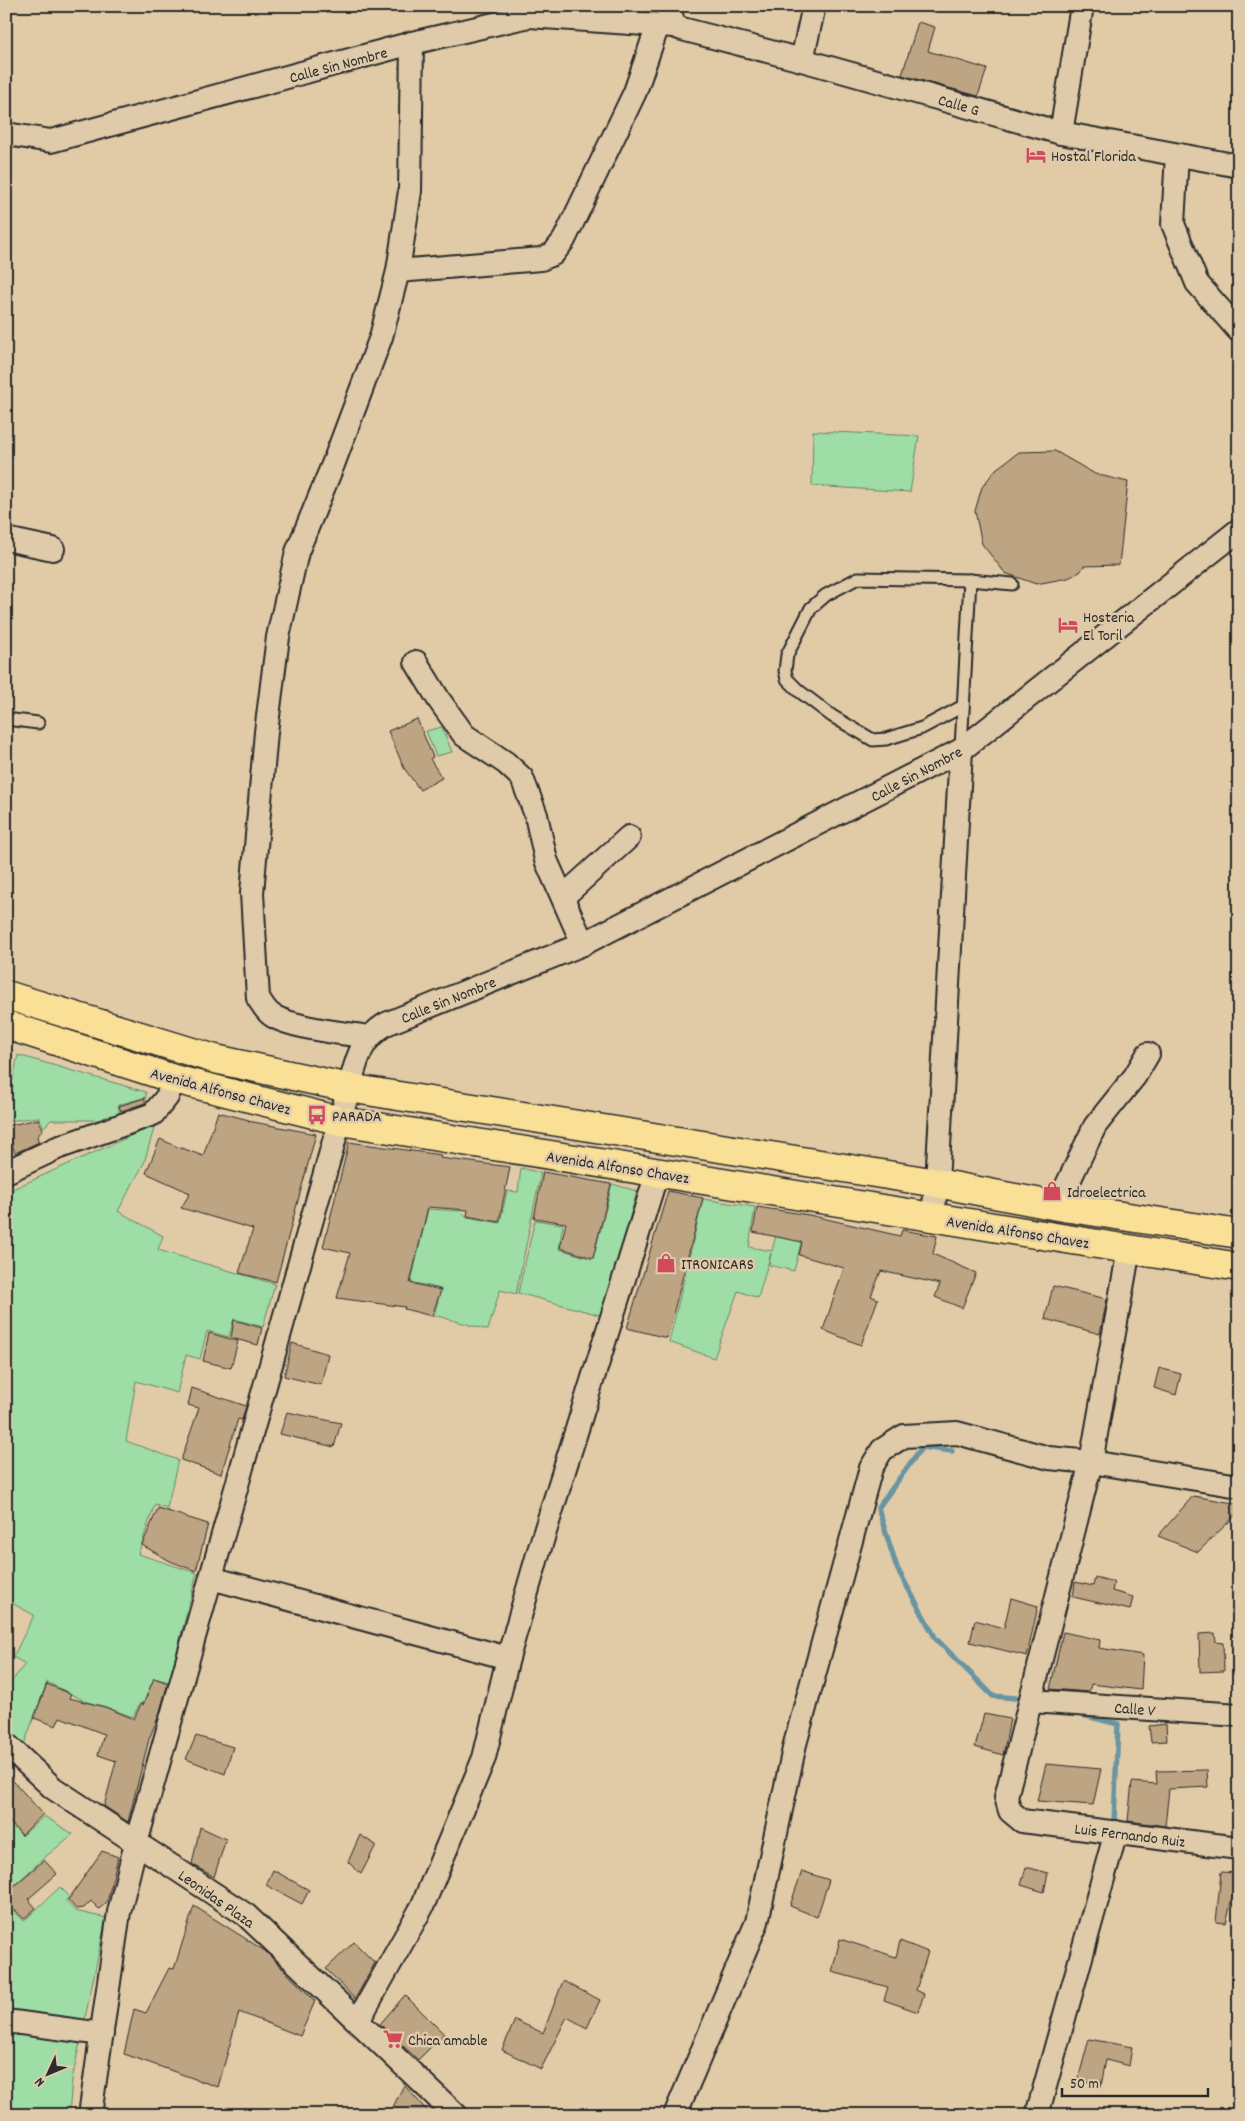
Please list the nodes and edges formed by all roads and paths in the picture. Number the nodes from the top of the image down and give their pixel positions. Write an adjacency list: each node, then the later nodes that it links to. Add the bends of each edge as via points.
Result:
1 (814, 6): 5 (street)
2 (1082, 6): 6 (street)
3 (670, 22): 4 (street, Calle Sin Nombre, via 529,16); 5 (street, Calle G); 10 (street, via 564,240 553,254 541,259)
4 (412, 43): 7 (street, Calle Sin Nombre, via 51,141); 10 (street, via 410,191)
5 (802, 60): 6 (street, Calle G)
6 (1062, 133): 8 (street, Calle G)
7 (7, 135)
8 (1177, 154): 9 (street, Calle G); 11 (street, via 1173,224 1197,283)
9 (1239, 166)
10 (398, 271): 27 (street, via 381,336 297,552 277,646 252,893 258,998 266,1010 281,1020)
11 (1239, 331)
12 (1239, 530): 21 (street, Calle Sin Nombre)
13 (6, 539): 14 (street)
14 (53, 549)
15 (970, 580): 16 (lane); 18 (lane); 18 (lane, via 858,578 843,584 812,608 787,655 785,671 787,679 799,691 832,716 873,740 922,728)
16 (1012, 584)
17 (416, 662): 23 (street, via 464,734 522,778 536,815 546,860)
18 (963, 706): 21 (lane)
19 (6, 719): 20 (lane)
20 (38, 722)
21 (961, 750): 24 (street, Calle Sin Nombre); 34 (street)
22 (629, 838): 23 (street)
23 (563, 898): 24 (street)
24 (583, 944): 27 (street, Calle Sin Nombre, via 386,1024)
25 (6, 995): 30 (main road, Avenida Alfonso Chavez, via 215,1059)
26 (6, 1025): 29 (main road, Avenida Alfonso Chavez)
27 (368, 1037): 30 (street, via 361,1048)
28 (1148, 1054): 35 (street, via 1135,1076 1095,1126)
29 (174, 1079): 31 (main road, Avenida Alfonso Chavez); 32 (street, via 167,1097 153,1114 57,1148)
30 (349, 1088): 31 (street); 34 (main road, Avenida Alfonso Chavez)
31 (341, 1120): 33 (main road, Avenida Alfonso Chavez); 42 (street)
32 (6, 1172)
33 (657, 1172): 36 (main road, Avenida Alfonso Chavez); 43 (street)
34 (937, 1183): 35 (main road, Avenida Alfonso Chavez); 36 (street)
35 (1057, 1206): 37 (main road, Avenida Alfonso Chavez)
36 (932, 1217): 38 (main road, Avenida Alfonso Chavez)
37 (1239, 1234)
38 (1129, 1249): 39 (main road, Avenida Alfonso Chavez); 40 (street)
39 (1239, 1267)
40 (1091, 1462): 41 (street); 44 (street); 55 (street, via 1049,1458 957,1433 904,1436 882,1450 871,1468 796,1744 757,1922)
41 (1239, 1486)
42 (211, 1578): 43 (street); 48 (street)
43 (508, 1658): 51 (street, via 484,1758 422,1906)
44 (1031, 1701): 45 (street, Calle V); 47 (street, Luis Fernando Ruiz, via 1006,1797 1010,1811 1022,1821)
45 (1239, 1715)
46 (6, 1744): 48 (street, Leonidas Plaza, via 53,1788)
47 (1116, 1832): 49 (street, Luis Fernando Ruiz); 56 (street)
48 (136, 1843): 51 (street, Leonidas Plaza, via 246,1915); 52 (street, via 119,1912)
49 (1239, 1848)
50 (6, 2021): 52 (street)
51 (358, 2021): 54 (street, Leonidas Plaza)
52 (102, 2034): 53 (street)
53 (90, 2115)
54 (456, 2115)
55 (675, 2115)
56 (1037, 2115)

